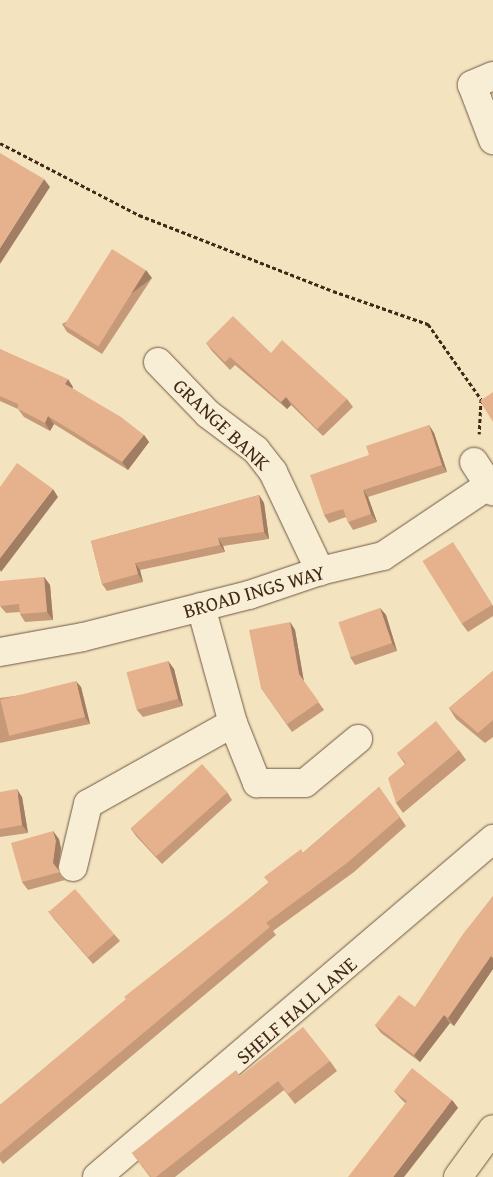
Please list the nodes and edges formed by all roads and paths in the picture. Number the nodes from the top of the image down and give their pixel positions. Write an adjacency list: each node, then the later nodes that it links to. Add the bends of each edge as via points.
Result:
1 (493, 76): 2 (street, via 472,86)
2 (493, 140)
3 (0, 143): 5 (path, via 139,215 333,291 428,324 481,400 481,426)
4 (158, 362): 7 (street, GRANGE BANK, via 208,414 256,450 274,472)
5 (474, 462): 6 (street, BROAD INGS WAY)
6 (491, 488): 7 (street, BROAD INGS WAY, via 383,556)
7 (320, 571): 8 (street, BROAD INGS WAY)
8 (201, 607): 9 (street, BROAD INGS WAY, via 83,637); 10 (street)
9 (0, 652)
10 (233, 723): 11 (street, via 257,783 305,782); 13 (street, via 88,804)
11 (358, 738)
12 (493, 839): 15 (street, SHELF HALL LANE)
13 (73, 867)
14 (493, 1128): 16 (highway)
15 (97, 1177)
16 (458, 1177)

